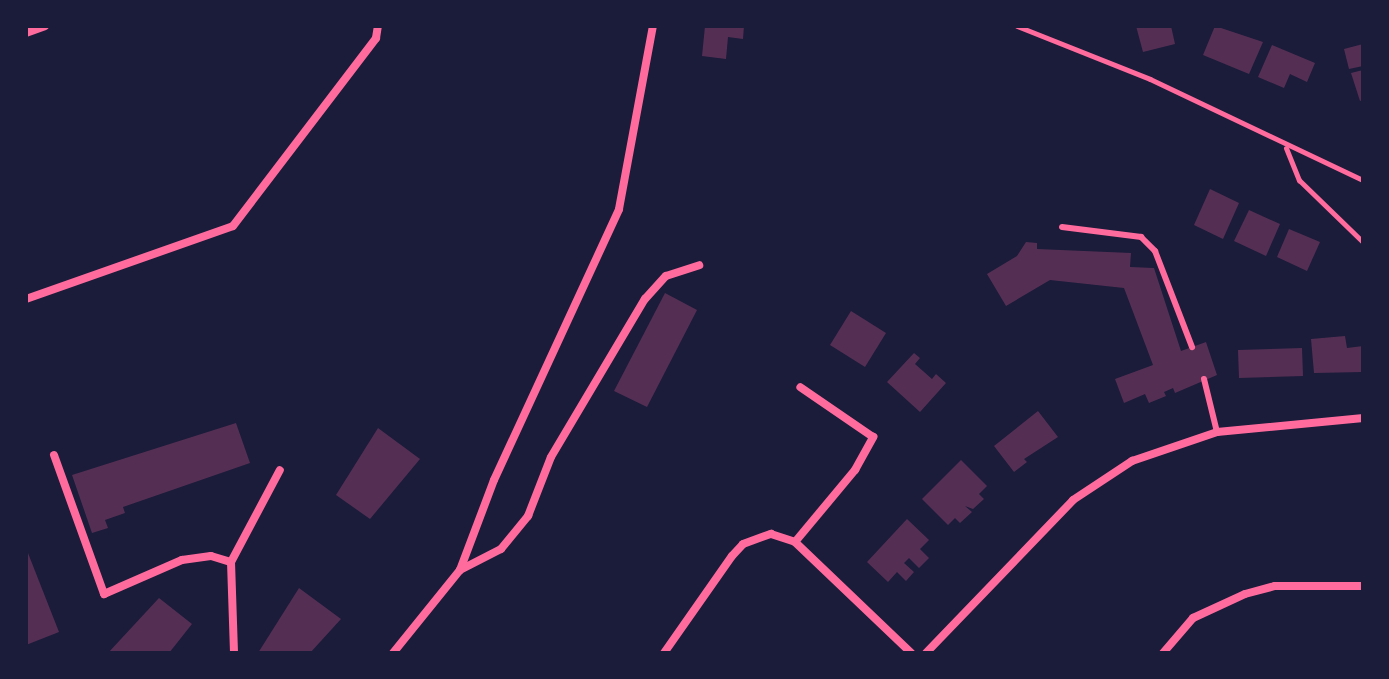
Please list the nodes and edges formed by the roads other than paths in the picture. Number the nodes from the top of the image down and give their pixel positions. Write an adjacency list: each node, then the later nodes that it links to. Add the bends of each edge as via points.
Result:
1 (45, 26): 4 (street)
2 (378, 26): 7 (street, via 376,38 233,226)
3 (653, 26): 17 (street, via 619,209 494,480)
4 (26, 33)
5 (1062, 227): 8 (lane, via 1141,237 1155,251)
6 (699, 265): 17 (street, via 666,276 645,299 551,457 528,516 501,549)
7 (26, 299)
8 (1192, 347)
9 (1204, 379): 12 (lane)
10 (800, 387): 15 (street, via 873,437 855,470)
11 (1363, 418): 12 (street)
12 (1217, 432): 23 (street, via 1132,461 1073,500)
13 (54, 455): 16 (street, via 104,594 182,560 211,556)
14 (280, 470): 16 (street)
15 (795, 542): 21 (street, via 771,534 743,544); 22 (street)
16 (231, 562): 19 (street)
17 (460, 570): 20 (street)
18 (1363, 586): 24 (street, via 1275,586 1235,597 1193,618)
19 (234, 653)
20 (393, 653)
21 (664, 653)
22 (911, 653)
23 (926, 653)
24 (1163, 653)

